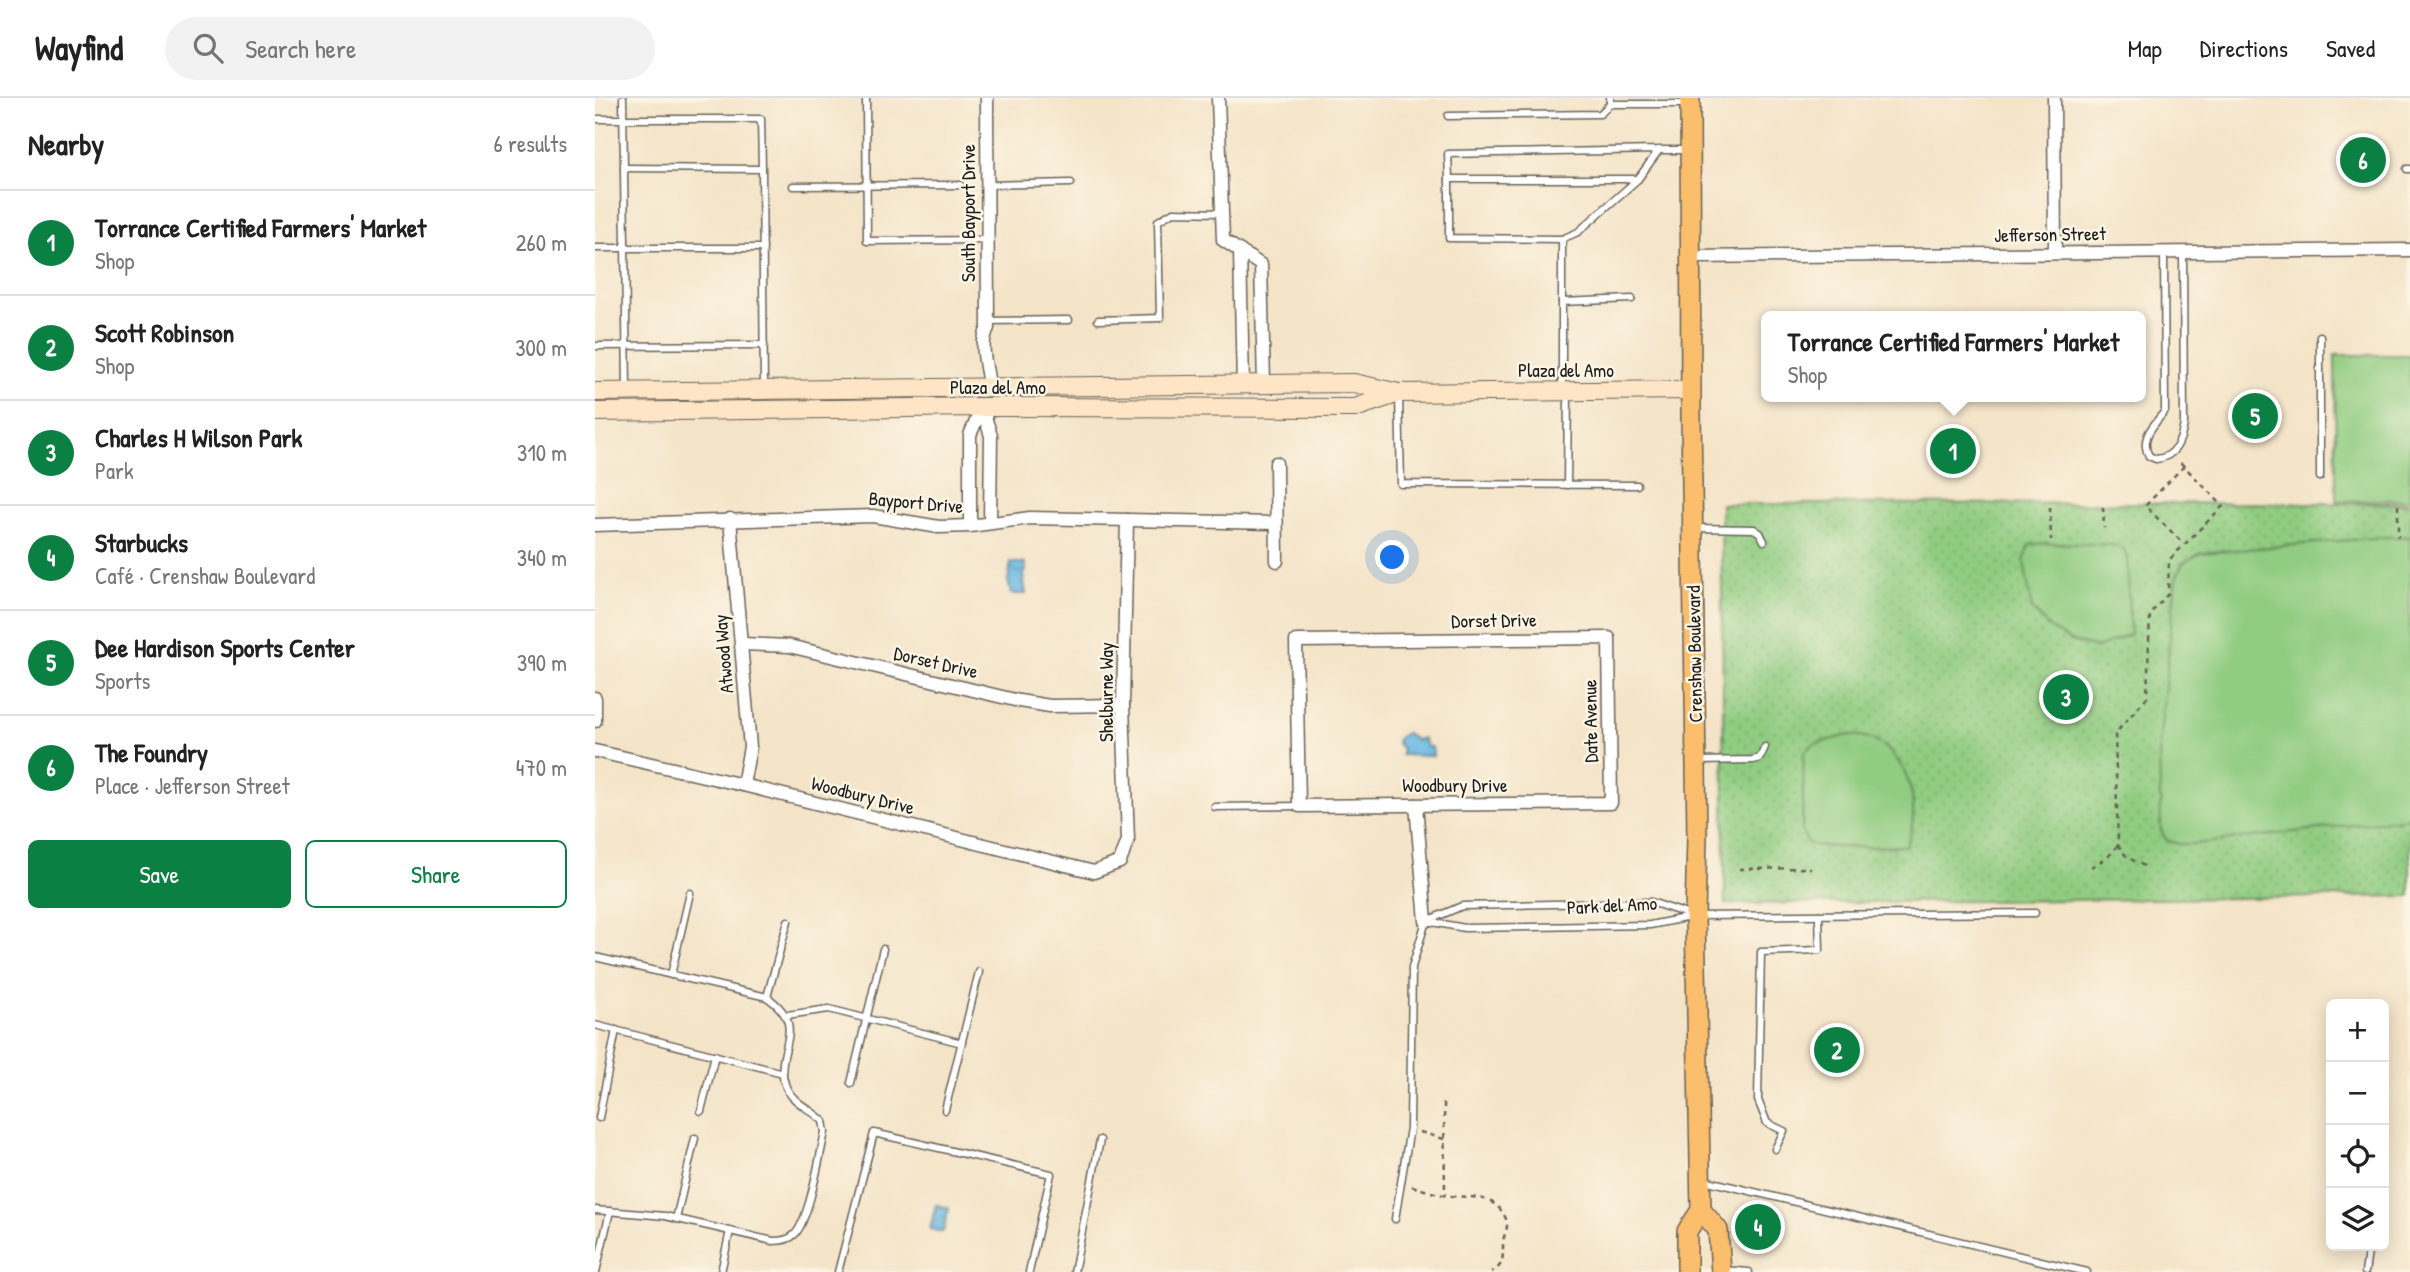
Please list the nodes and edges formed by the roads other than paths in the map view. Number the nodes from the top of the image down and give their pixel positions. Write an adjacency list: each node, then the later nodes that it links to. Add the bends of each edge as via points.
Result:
1 (623, 98): 10 (lane)
2 (866, 98): 21 (lane)
3 (987, 98): 19 (street, South Bayport Drive)
4 (1218, 98): 22 (street)
5 (2054, 98): 32 (street)
6 (1610, 101): 7 (lane); 8 (lane, via 1600,114)
7 (1690, 101): 12 (main road, Crenshaw Boulevard)
8 (1448, 116)
9 (595, 120): 10 (lane)
10 (623, 120): 13 (lane); 14 (lane, via 761,119)
11 (1659, 150): 12 (lane); 15 (lane, via 1448,154); 16 (lane)
12 (1691, 150): 33 (main road, Crenshaw Boulevard)
13 (624, 169): 14 (lane); 26 (lane)
14 (762, 169): 27 (lane)
15 (1449, 179): 16 (lane); 23 (lane, via 1449,238)
16 (1638, 179): 23 (lane, via 1579,232)
17 (1071, 183): 19 (lane)
18 (960, 185): 21 (lane)
19 (988, 185): 24 (street, South Bayport Drive)
20 (793, 186): 21 (lane)
21 (867, 186): 24 (lane, via 867,241)
22 (1222, 213): 29 (street, via 1223,240); 37 (lane, via 1173,212 1158,221 1160,318)
23 (1562, 239): 35 (lane)
24 (988, 240): 38 (street, South Bayport Drive)
25 (595, 248): 26 (lane)
26 (625, 248): 27 (lane); 42 (lane)
27 (763, 248): 40 (lane)
28 (2410, 250): 31 (street, Jefferson Street)
29 (1240, 251): 44 (street, via 1261,265); 45 (street)
30 (2164, 251): 31 (street, Jefferson Street); 31 (lane, via 2165,411 2145,443 2149,456 2156,459 2172,453 2184,424); 32 (street, Jefferson Street)
31 (2183, 252)
32 (2055, 253): 33 (street, Jefferson Street)
33 (1691, 257): 47 (main road, Crenshaw Boulevard)
34 (1632, 299): 35 (lane)
35 (1562, 302): 49 (lane)
36 (1069, 320): 38 (lane)
37 (1098, 320)
38 (988, 325): 43 (street, South Bayport Drive, via 992,334)
39 (2320, 336): 57 (lane)
40 (764, 345): 42 (lane); 46 (lane)
41 (595, 346): 42 (lane)
42 (626, 346): 48 (lane)
43 (989, 379): 45 (main road, Plaza del Amo); 46 (main road, Plaza del Amo); 52 (main road)
44 (1264, 384): 45 (main road, Plaza del Amo); 51 (main road, Plaza del Amo, via 1354,383); 53 (main road)
45 (1243, 385)
46 (764, 389): 48 (main road, Plaza del Amo)
47 (1691, 390): 49 (main road, Plaza del Amo); 68 (main road, Crenshaw Boulevard)
48 (627, 391): 50 (main road, Plaza del Amo); 55 (main road)
49 (1565, 391): 51 (main road, Plaza del Amo); 60 (lane)
50 (595, 392)
51 (1399, 393): 53 (main road, Plaza del Amo, via 1355,408); 60 (lane, via 1401,484)
52 (986, 407): 53 (main road, Plaza del Amo); 55 (main road, Plaza del Amo); 58 (street, via 970,435); 59 (street)
53 (1265, 408)
54 (595, 412): 55 (main road, Plaza del Amo)
55 (628, 412)
56 (1276, 463): 65 (street)
57 (2321, 477)
58 (970, 479): 59 (street); 67 (street)
59 (991, 480): 64 (street)
60 (1567, 485): 61 (lane)
61 (1637, 485)
62 (730, 519): 66 (street, Bayport Drive); 67 (street, Bayport Drive, via 873,516 939,527); 72 (street, Atwood Way)
63 (1127, 520): 64 (street, Bayport Drive); 65 (street, Bayport Drive); 74 (street, Shelburne Way)
64 (990, 522): 67 (street, Bayport Drive)
65 (1276, 523): 70 (street)
66 (595, 525)
67 (970, 526)
68 (1692, 528): 69 (lane, via 1754,529); 78 (main road, Crenshaw Boulevard)
69 (1764, 541)
70 (1277, 561)
71 (1609, 638): 80 (street, Date Avenue); 82 (street, Dorset Drive, via 1296,641)
72 (742, 644): 74 (street, Dorset Drive, via 789,646 1049,706); 79 (street, Atwood Way, via 750,747)
73 (595, 698): 75 (street)
74 (1123, 705): 84 (street, Shelburne Way, via 1128,840)
75 (595, 721)
76 (1765, 747): 78 (lane, via 1760,758 1753,760)
77 (595, 751): 79 (street, Woodbury Drive)
78 (1696, 761): 88 (main road, Crenshaw Boulevard)
79 (743, 785): 84 (street, Woodbury Drive, via 1094,872)
80 (1611, 803): 81 (street, Woodbury Drive)
81 (1416, 805): 82 (street, Woodbury Drive); 90 (street)
82 (1299, 806): 83 (lane)
83 (1215, 807)
84 (1120, 862)
85 (691, 893): 94 (lane)
86 (2035, 914): 87 (lane)
87 (1819, 915): 88 (lane); 109 (lane, via 1820,950 1761,952 1758,1100 1767,1123 1784,1131)
88 (1695, 916): 90 (lane, Park del Amo, via 1650,925 1492,928); 90 (lane, Park del Amo, via 1651,902 1462,906); 110 (main road, Crenshaw Boulevard)
89 (788, 921): 95 (lane)
90 (1426, 921): 115 (lane, via 1412,967 1410,1129)
91 (883, 949): 97 (lane)
92 (595, 957): 94 (lane)
93 (979, 972): 100 (lane)
94 (671, 975): 95 (lane)
95 (767, 998): 96 (lane)
96 (787, 1015): 97 (lane, via 829,1009); 102 (lane)
97 (866, 1019): 100 (lane); 103 (lane)
98 (595, 1025): 99 (lane)
99 (616, 1030): 101 (lane); 106 (lane)
100 (962, 1042): 104 (lane)
101 (715, 1055): 102 (lane); 105 (lane)
102 (783, 1073): 116 (lane, via 790,1094 823,1121 825,1132 804,1218 793,1236 782,1241)
103 (851, 1083)
104 (945, 1110)
105 (701, 1111)
106 (599, 1118)
107 (695, 1138): 114 (lane)
108 (1100, 1140): 123 (lane)
109 (1775, 1149)
110 (1700, 1179): 112 (main road, Crenshaw Boulevard); 126 (lane)
111 (595, 1210): 113 (lane)
112 (1701, 1210): 118 (main road, Crenshaw Boulevard, via 1718,1230); 124 (main road, Crenshaw Boulevard, via 1687,1231)
113 (610, 1211): 114 (lane); 119 (lane)
114 (676, 1219): 116 (lane)
115 (1395, 1219)
116 (730, 1231): 120 (lane)
117 (2368, 1251): 127 (lane)
118 (1721, 1271): 125 (lane)
119 (596, 1272)
120 (721, 1272)
121 (838, 1272): 122 (lane, via 874,1133 1051,1174)
122 (1029, 1272)
123 (1074, 1272)
124 (1687, 1272)
125 (1749, 1272)
126 (2087, 1272)
127 (2365, 1272)

